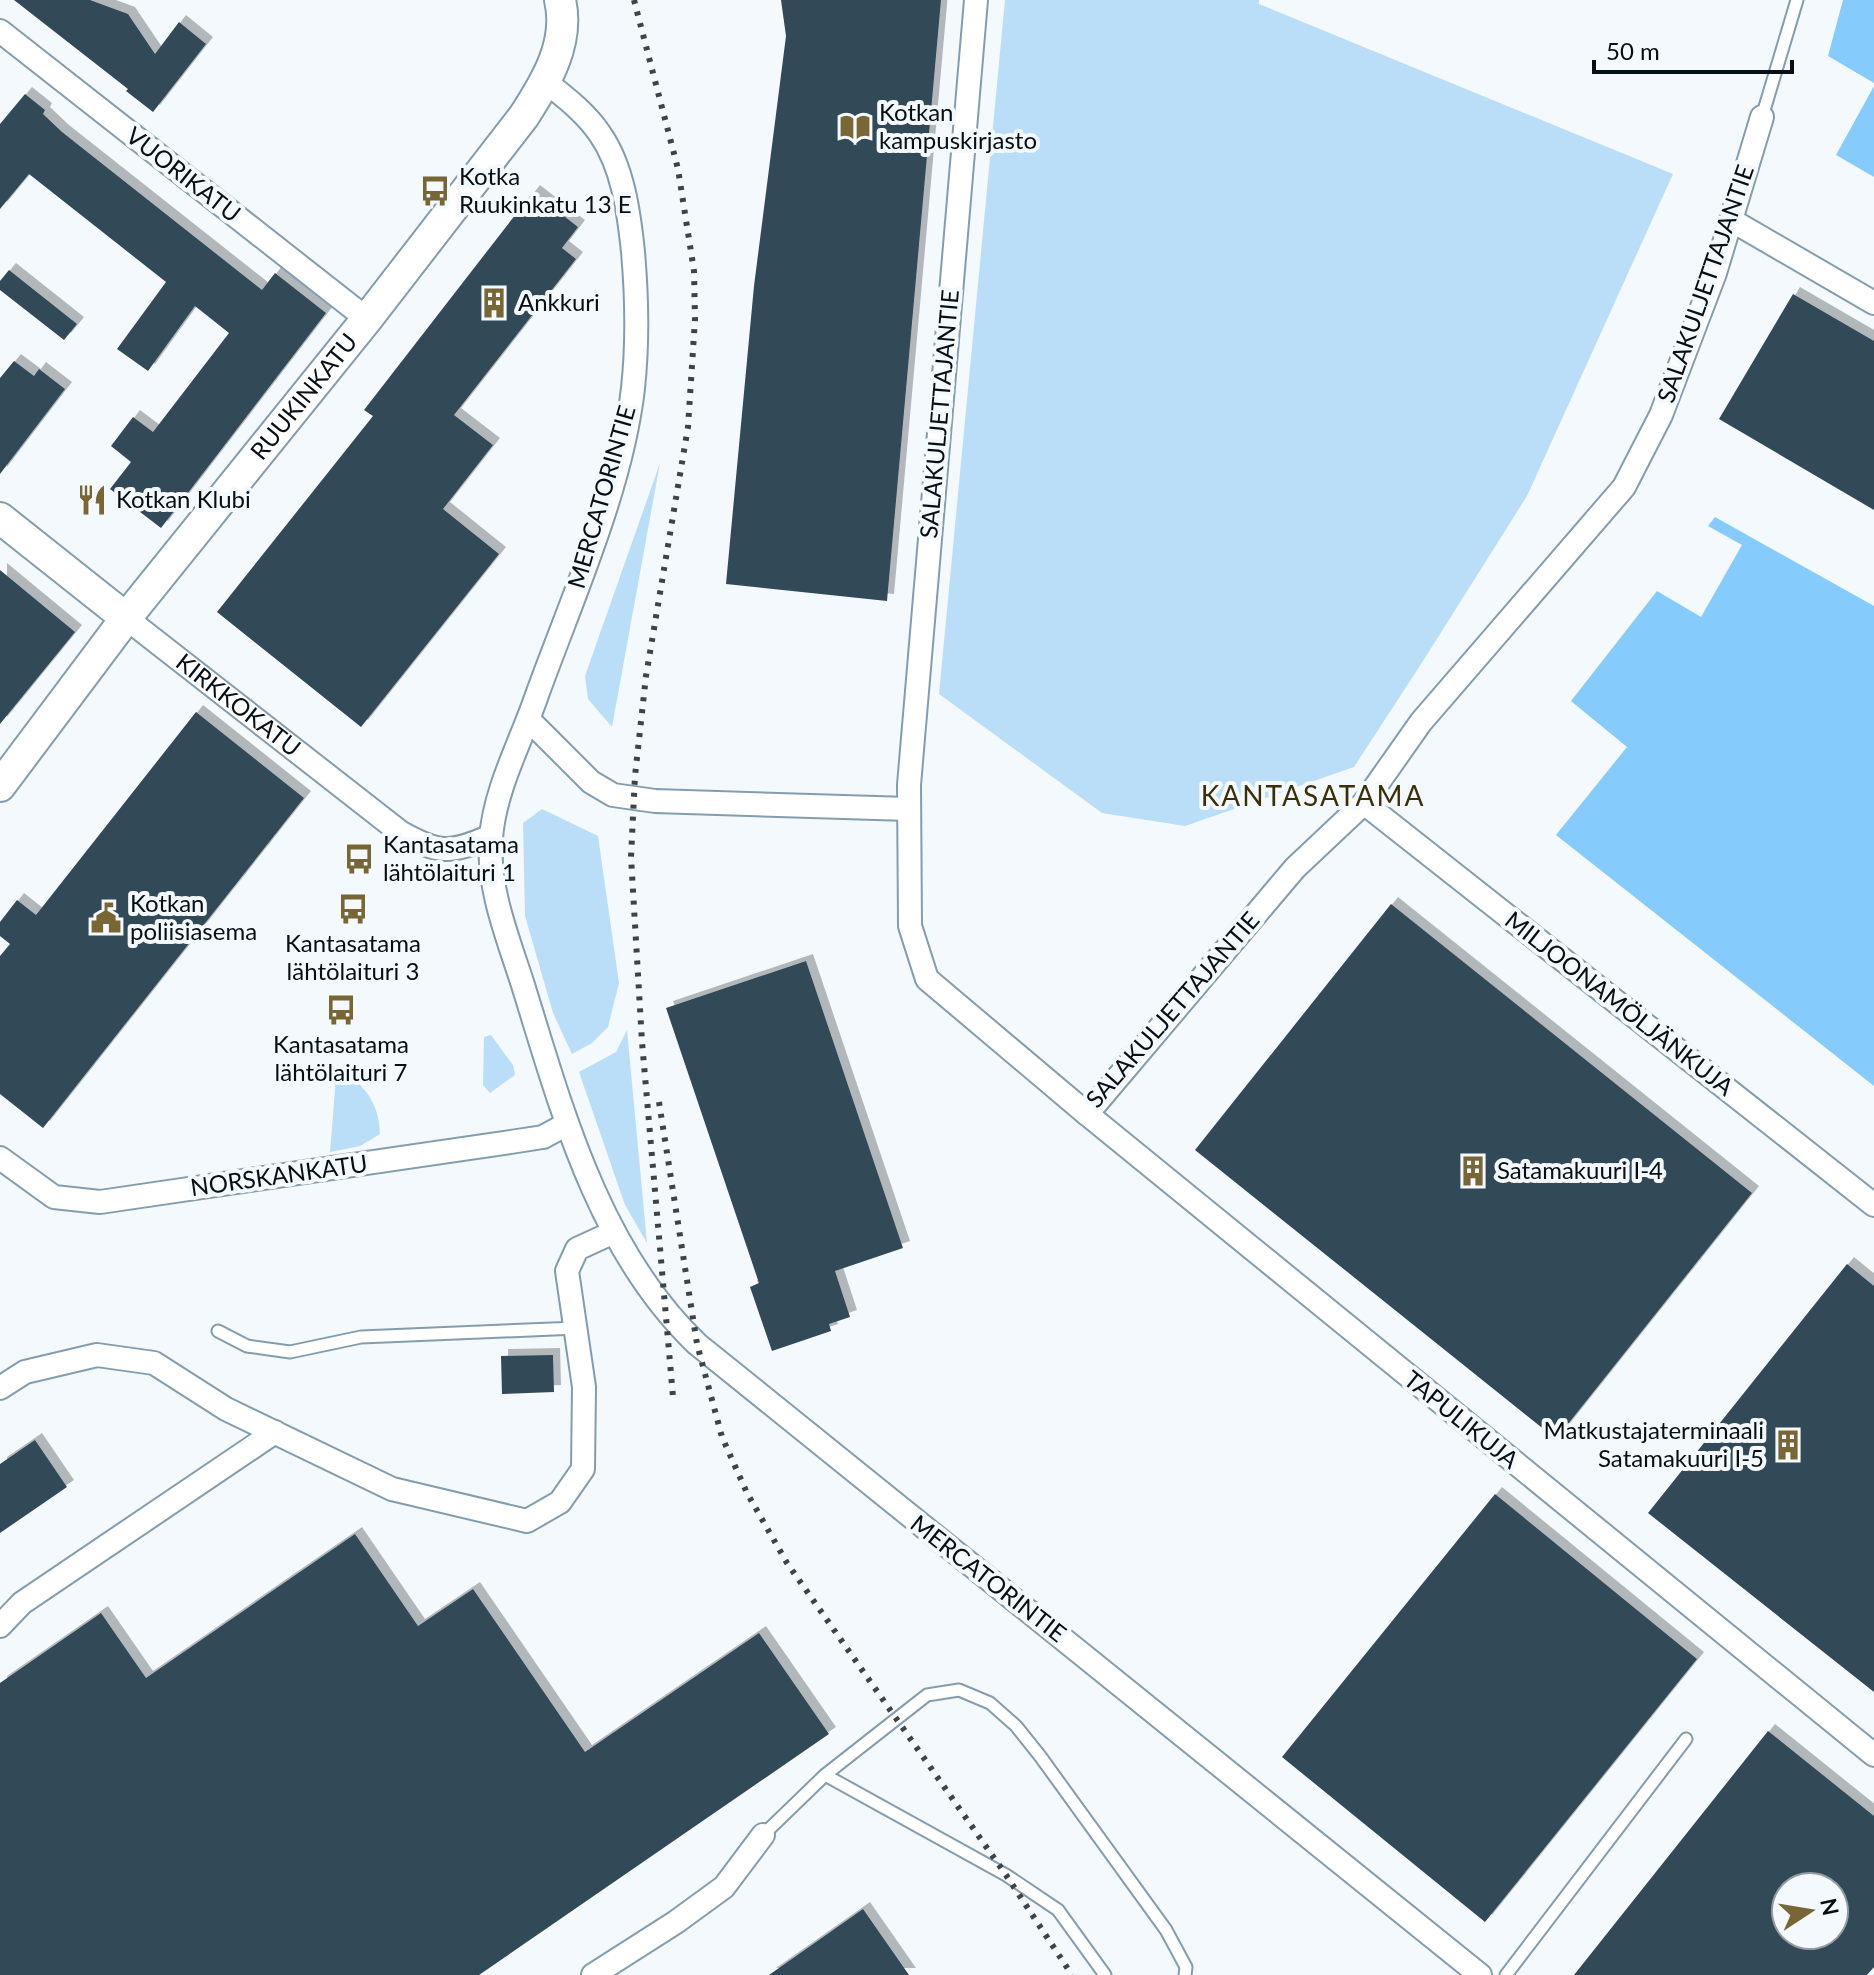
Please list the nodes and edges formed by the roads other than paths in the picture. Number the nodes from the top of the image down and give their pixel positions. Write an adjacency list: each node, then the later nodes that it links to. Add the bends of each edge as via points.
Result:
1 (560, 0): 5 (street, RUUKINKATU, via 561,40)
2 (976, 0): 15 (street, SALAKULJETTAJANTIE)
3 (1797, 0): 6 (lane)
4 (0, 31): 9 (street, VUORIKATU)
5 (546, 82): 9 (street, RUUKINKATU); 12 (street, MERCATORINTIE, via 600,133 614,158 631,232 638,316 623,446)
6 (1762, 117): 7 (street, SALAKULJETTAJANTIE)
7 (1731, 220): 8 (street); 14 (street, SALAKULJETTAJANTIE, via 1661,415 1624,487 1421,722)
8 (1874, 303)
9 (367, 319): 11 (street, RUUKINKATU)
10 (0, 518): 11 (street, KIRKKOKATU)
11 (126, 618): 13 (street, RUUKINKATU); 16 (street, KIRKKOKATU, via 400,832 442,849 469,846)
12 (529, 720): 15 (street, via 591,782 613,795 655,801); 16 (street, MERCATORINTIE, via 502,785)
13 (0, 786)
14 (1364, 803): 17 (street, SALAKULJETTAJANTIE, via 1295,868); 20 (street, MILJOONAMÖLJÄNKUJA)
15 (908, 809): 17 (street, SALAKULJETTAJANTIE, via 910,926 927,979)
16 (491, 836): 18 (street, MERCATORINTIE, via 499,910)
17 (1087, 1114): 28 (street, TAPULIKUJA)
18 (567, 1124): 19 (street, NORSKANKATU, via 543,1137 100,1202 54,1197); 21 (street, MERCATORINTIE)
19 (0, 1158)
20 (1874, 1205)
21 (614, 1232): 22 (street, via 577,1249 567,1271); 34 (street, MERCATORINTIE, via 666,1315 740,1382)
22 (577, 1328): 23 (lane, via 361,1337 290,1352 247,1346); 25 (street, via 584,1387 583,1469 560,1502 527,1521 392,1489)
23 (218, 1331)
24 (0, 1388): 25 (street, via 25,1372 97,1355 154,1363 226,1409)
25 (275, 1432): 26 (street, via 22,1603)
26 (0, 1626)
27 (1686, 1739): 35 (lane)
28 (1874, 1755)
29 (825, 1775): 30 (lane); 32 (lane, via 1006,1875 1058,1910); 33 (lane, via 927,1695 959,1690 990,1703 1040,1756 1166,1930 1186,1967)
30 (763, 1835): 31 (street, via 724,1887)
31 (593, 1975)
32 (1105, 1975)
33 (1185, 1975)
34 (1480, 1975)
35 (1506, 1975)

